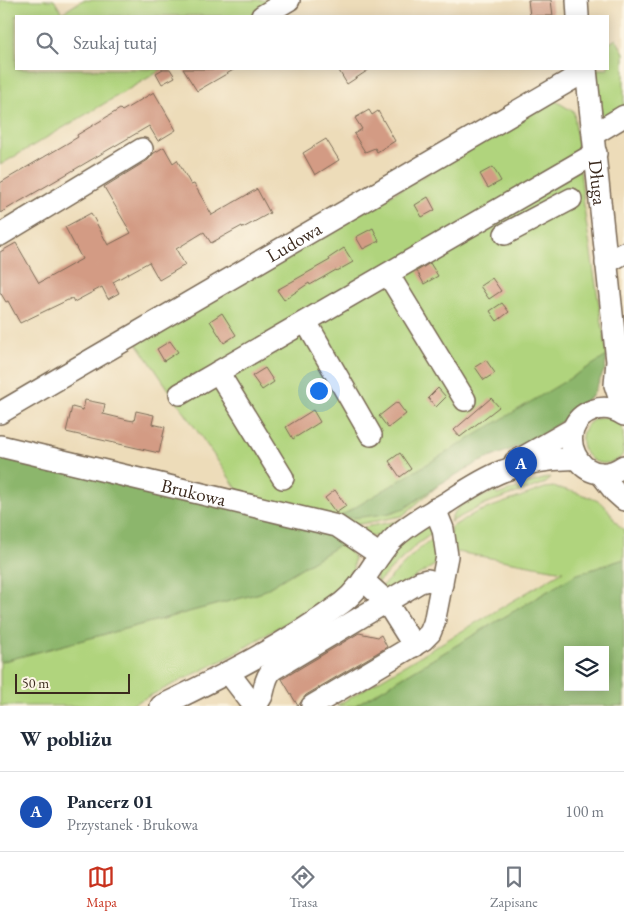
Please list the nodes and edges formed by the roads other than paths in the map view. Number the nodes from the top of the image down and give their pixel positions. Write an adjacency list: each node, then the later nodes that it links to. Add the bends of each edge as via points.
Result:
1 (290, 0): 2 (street)
2 (264, 15)
3 (586, 70): 5 (street, Długa); 20 (street, Ludowa)
4 (624, 116): 5 (street)
5 (595, 144): 7 (street); 8 (street, Długa)
6 (142, 149): 11 (street)
7 (560, 174): 9 (street); 13 (street)
8 (599, 186): 9 (street); 12 (street, Długa)
9 (571, 199): 10 (street)
10 (505, 234)
11 (0, 235)
12 (615, 258): 15 (street, Długa)
13 (388, 274): 14 (street); 18 (street)
14 (306, 322): 16 (street); 23 (street)
15 (619, 371): 19 (street); 21 (street, Długa)
16 (218, 372): 17 (street); 29 (street)
17 (180, 394)
18 (465, 400)
19 (598, 408): 21 (street); 22 (street, via 581,417)
20 (0, 413)
21 (624, 414)
22 (573, 429): 25 (street, via 572,446); 27 (street)
23 (371, 435)
24 (0, 446): 32 (street, Brukowa, via 338,526)
25 (577, 459): 27 (street, via 546,461); 28 (street, via 584,467)
26 (624, 466): 28 (street, via 614,472)
27 (502, 471): 31 (street)
28 (600, 473): 30 (street)
29 (283, 478)
30 (624, 500)
31 (435, 510): 32 (street, via 405,528); 34 (street, via 446,548)
32 (380, 555): 33 (street)
33 (363, 580): 35 (street); 37 (street, via 343,602 277,646)
34 (442, 584): 35 (street, via 424,581); 36 (street, via 430,633)
35 (387, 602): 36 (street); 39 (street, via 272,670 262,698)
36 (414, 646): 40 (street)
37 (228, 672): 38 (street); 39 (street)
38 (161, 706)
39 (254, 706)
40 (312, 706)

